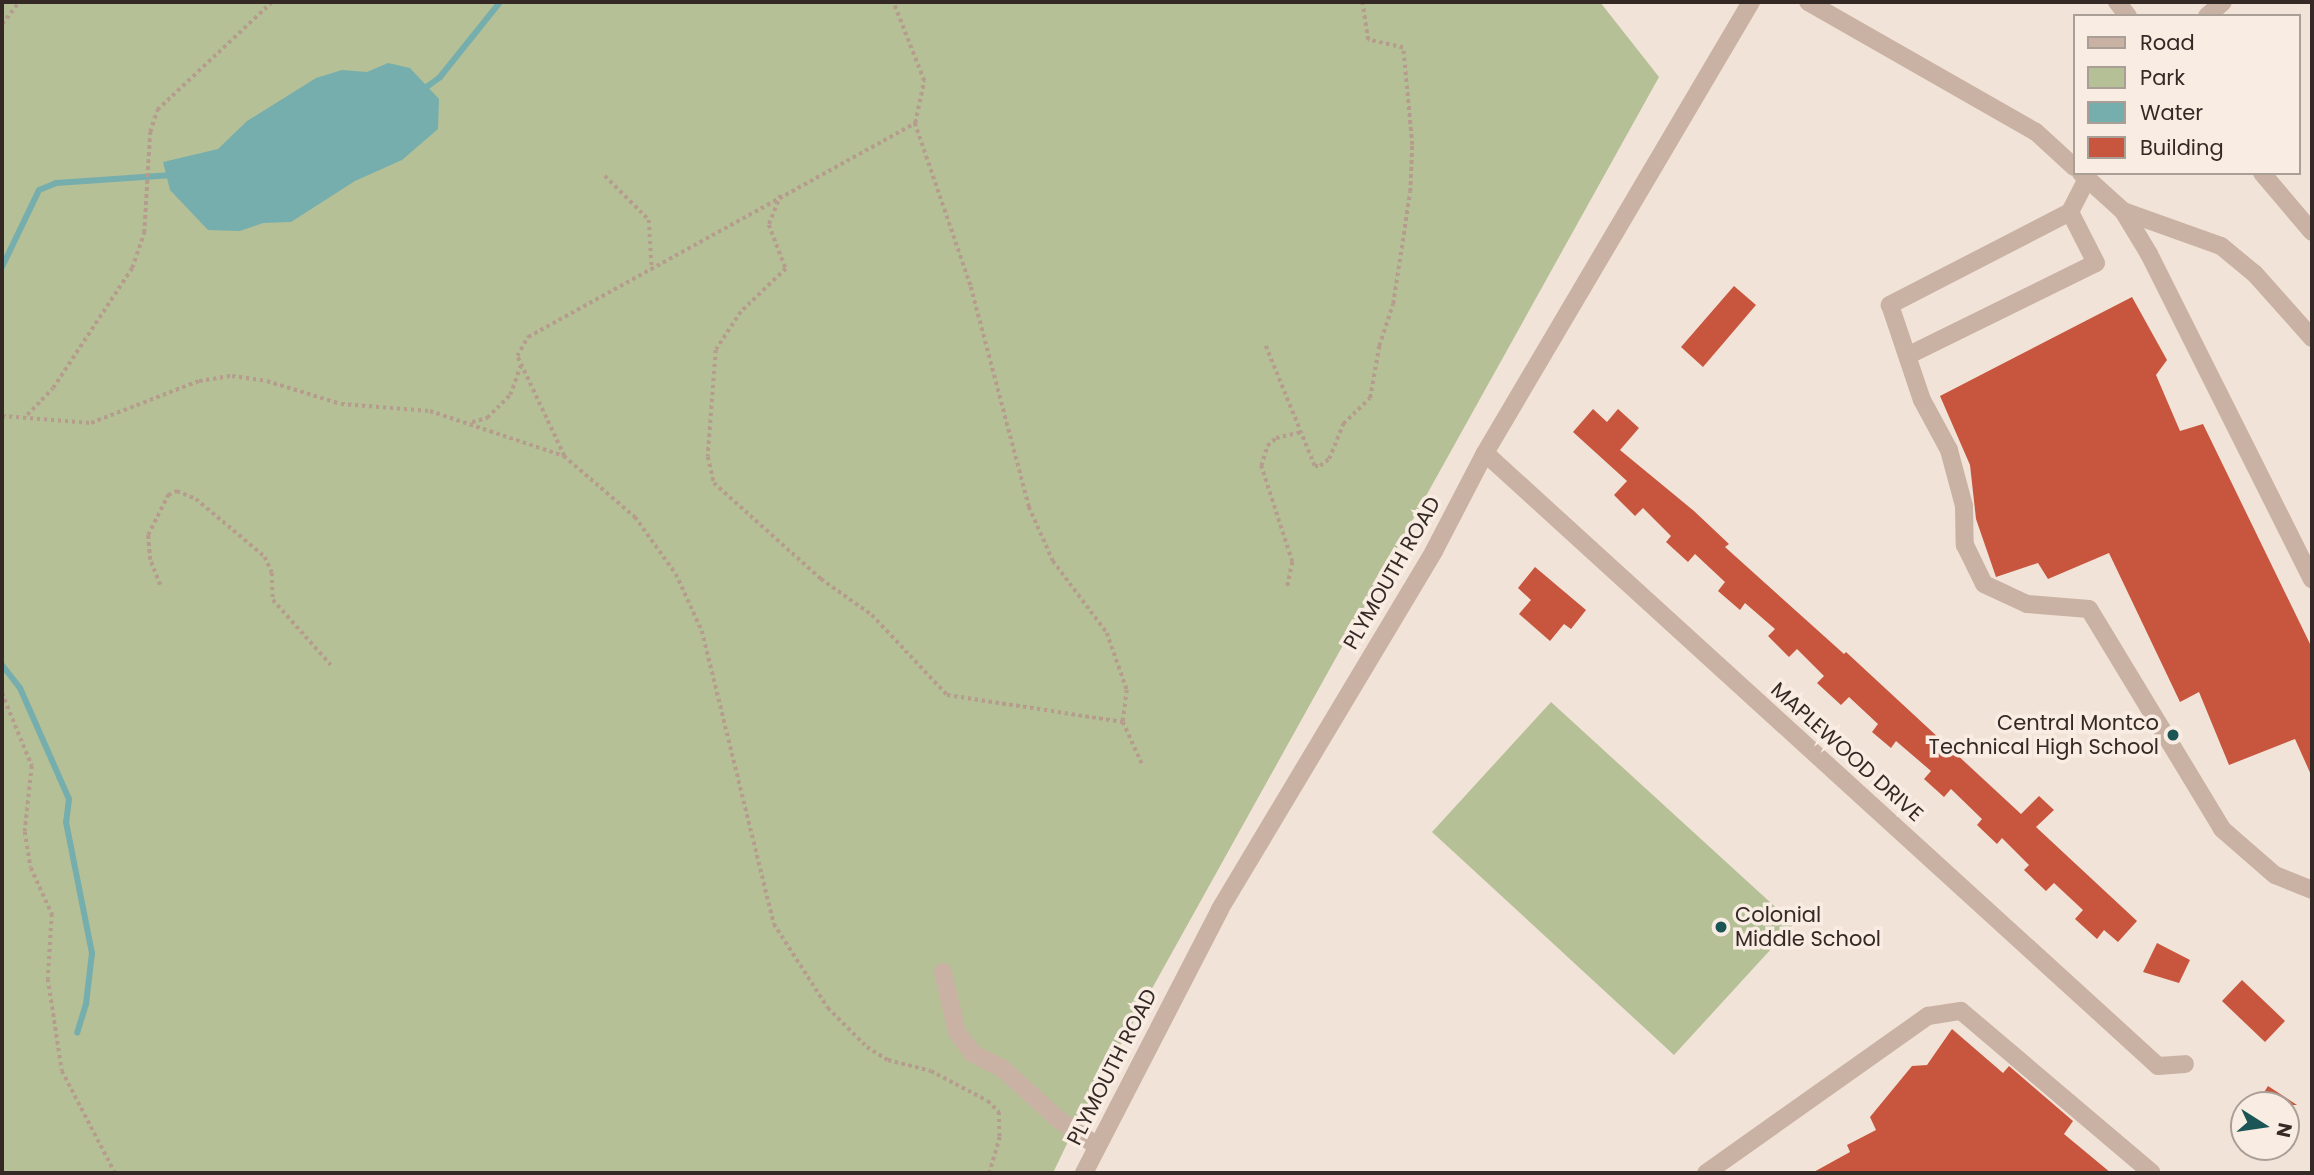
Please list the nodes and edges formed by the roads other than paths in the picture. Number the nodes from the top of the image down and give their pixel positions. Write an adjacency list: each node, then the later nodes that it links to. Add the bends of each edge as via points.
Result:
1 (1751, 2): 14 (street, PLYMOUTH ROAD)
2 (1808, 2): 5 (street, via 2036,132)
3 (2223, 2): 4 (street)
4 (2209, 14)
5 (2072, 165)
6 (2080, 175): 10 (street)
7 (2083, 175): 9 (street)
8 (2264, 175): 11 (street)
9 (2123, 211): 12 (street, via 2221,246 2255,274); 15 (street)
10 (2070, 212): 13 (street, via 1890,305); 13 (street, via 2096,263)
11 (2312, 232)
12 (2312, 338)
13 (1909, 355): 16 (street, via 1922,400 1949,450 1964,506 1965,545 1984,584 2026,604 2089,609 2222,829 2275,875)
14 (1485, 453): 18 (street, MAPLEWOOD DRIVE, via 2158,1066); 19 (street, PLYMOUTH ROAD, via 1434,551 1220,909)
15 (2312, 579)
16 (2312, 890)
17 (943, 972): 19 (street, via 957,1032 972,1053 1002,1068 1058,1119)
18 (2185, 1064)
19 (1097, 1146): 20 (street, PLYMOUTH ROAD)
20 (1084, 1173)
21 (1706, 1173): 22 (street, via 1928,1016 1961,1012)
22 (2152, 1173)

